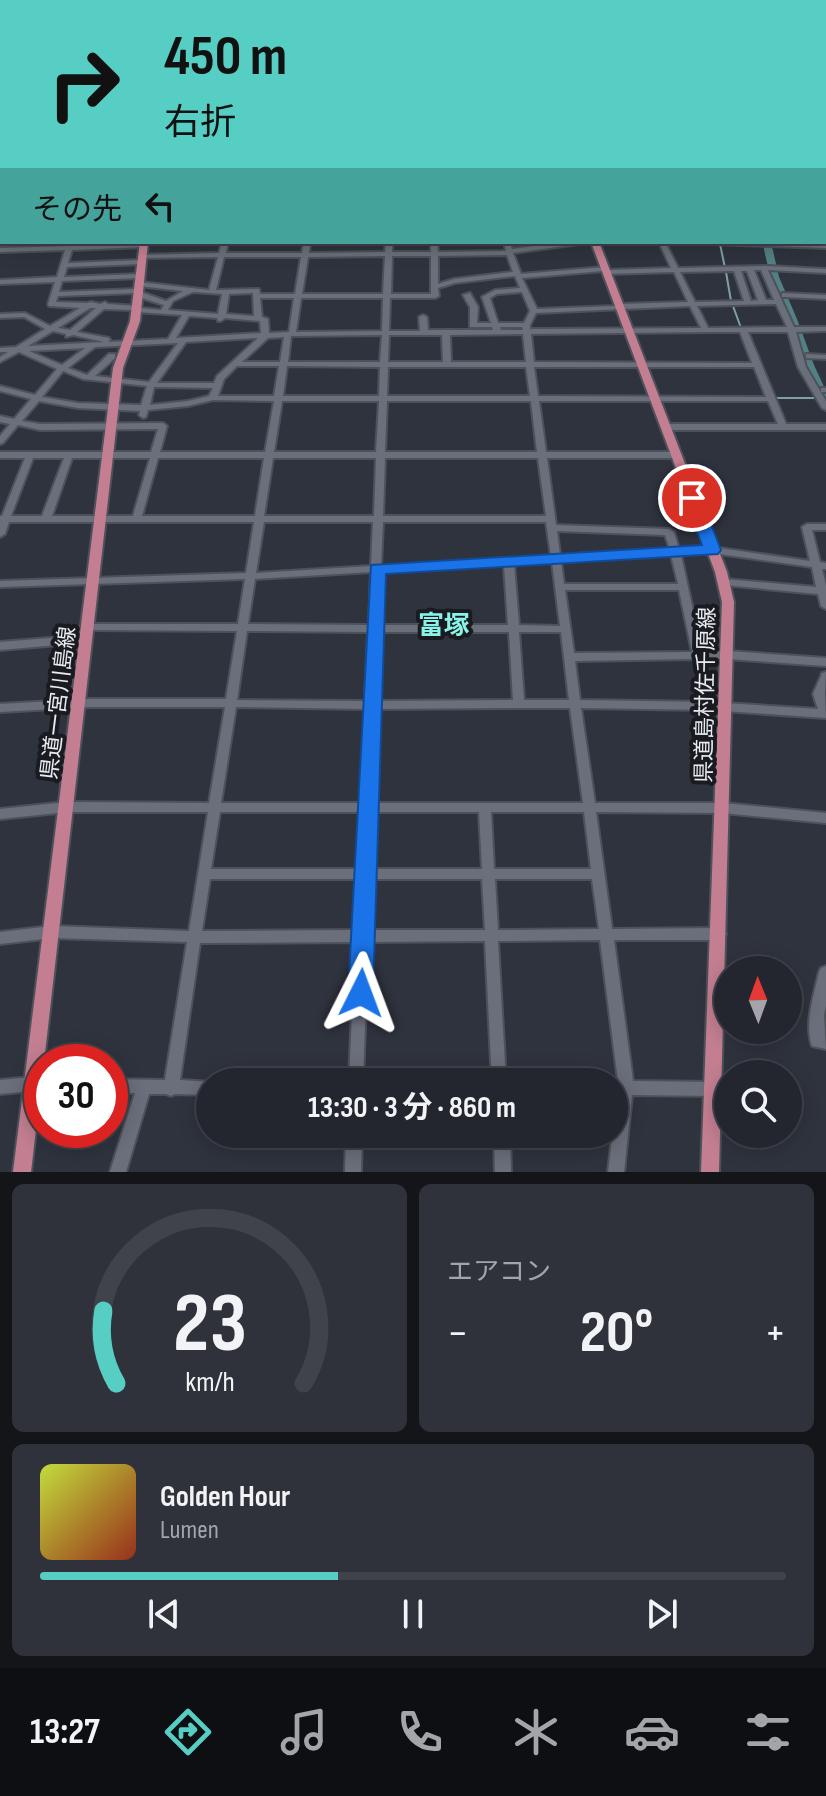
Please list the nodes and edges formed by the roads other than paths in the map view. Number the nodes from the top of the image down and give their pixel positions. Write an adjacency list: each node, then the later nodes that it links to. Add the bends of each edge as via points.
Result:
1 (224, 244): 18 (street)
2 (307, 244): 19 (street)
3 (389, 244): 15 (street)
4 (412, 244): 16 (street)
5 (434, 244): 17 (street)
6 (550, 244): 14 (street)
7 (596, 244): 24 (main road, 県道島村佐千原線)
8 (663, 244): 25 (street)
9 (766, 244): 21 (street)
10 (786, 244): 11 (street)
11 (826, 246)
12 (69, 248): 13 (street); 20 (street); 28 (street)
13 (0, 249)
14 (509, 249): 17 (street); 27 (street)
15 (389, 256): 16 (street); 19 (street); 41 (street)
16 (412, 256): 17 (street)
17 (434, 256): 31 (street)
18 (221, 257): 19 (street); 28 (street); 35 (street)
19 (305, 257): 40 (street)
20 (64, 265): 28 (street); 29 (street)
21 (767, 268): 22 (street); 26 (street); 43 (street)
22 (750, 269): 23 (street); 45 (street)
23 (737, 270): 25 (street); 44 (street)
24 (606, 271): 25 (street); 27 (street); 50 (main road, 県道島村佐千原線)
25 (677, 271): 48 (street)
26 (826, 271)
27 (518, 275): 31 (street); 33 (street)
28 (140, 277): 29 (street); 32 (street); 36 (street); 47 (street); 49 (street); 49 (street); 74 (main road, 県道一宮川島線)
29 (60, 280): 30 (street); 37 (street)
30 (0, 282)
31 (435, 287): 41 (street, via 435,296)
32 (193, 289): 35 (street); 49 (street)
33 (525, 290): 51 (street); 58 (street, via 486,297)
34 (226, 291): 35 (street); 39 (street, via 256,291); 56 (street)
35 (212, 292)
36 (109, 293): 37 (street); 47 (street)
37 (55, 294): 46 (street, via 52,304)
38 (467, 295): 58 (street, via 474,307 473,325)
39 (256, 296): 40 (street); 54 (street)
40 (299, 296): 41 (street); 69 (street)
41 (387, 296): 67 (street)
42 (826, 297): 43 (street)
43 (782, 299): 45 (street); 62 (street)
44 (748, 303): 45 (street); 48 (street)
45 (763, 303)
46 (91, 304): 47 (street); 57 (street)
47 (104, 305): 66 (street)
48 (693, 305): 50 (street); 64 (street)
49 (165, 306): 53 (street)
50 (620, 307): 51 (street); 63 (main road, 県道島村佐千原線)
51 (534, 311): 59 (street)
52 (0, 316): 57 (street, via 25,315)
53 (185, 316): 56 (street); 72 (street)
54 (258, 317): 56 (street); 70 (street, via 264,319)
55 (423, 317): 68 (street)
56 (221, 319)
57 (52, 328): 66 (street); 77 (street)
58 (497, 328): 59 (street); 65 (street)
59 (526, 328): 63 (street); 87 (street)
60 (826, 329): 62 (street)
61 (743, 330): 62 (street); 64 (street); 89 (street)
62 (796, 330): 104 (street, via 802,367)
63 (629, 331): 64 (street); 88 (main road, 県道島村佐千原線)
64 (706, 331)
65 (446, 332): 68 (street); 86 (street)
66 (71, 333): 71 (street); 76 (street)
67 (386, 333): 68 (street); 69 (street); 85 (street)
68 (424, 333)
69 (290, 334): 70 (street); 84 (street)
70 (265, 336): 73 (street); 83 (street)
71 (106, 340)
72 (170, 341): 73 (street); 74 (street)
73 (183, 341): 93 (street)
74 (126, 343): 75 (street); 92 (main road, 県道一宮川島線)
75 (94, 345): 76 (street); 90 (street)
76 (51, 348): 77 (street)
77 (19, 349): 78 (street); 82 (street); 90 (street)
78 (0, 350)
79 (112, 356): 91 (street)
80 (809, 356): 81 (street)
81 (826, 357)
82 (0, 360)
83 (237, 364): 84 (street); 94 (street)
84 (284, 364): 85 (street); 97 (street)
85 (384, 364): 86 (street); 100 (street)
86 (447, 364): 87 (street)
87 (530, 364): 88 (street); 101 (street)
88 (641, 364): 89 (street); 98 (main road, 県道島村佐千原線)
89 (758, 365): 102 (street)
90 (61, 369): 91 (street); 99 (street)
91 (89, 377): 92 (street)
92 (116, 380): 93 (street); 103 (main road, 県道一宮川島線)
93 (151, 385): 94 (street); 105 (street)
94 (216, 385): 96 (street)
95 (0, 388): 99 (street)
96 (213, 398): 97 (street); 105 (street)
97 (278, 398): 100 (street); 121 (street)
98 (654, 398): 101 (street); 102 (street); 110 (main road, 県道島村佐千原線)
99 (33, 399): 103 (street); 108 (street)
100 (383, 399): 101 (street); 122 (street)
101 (535, 399): 119 (street)
102 (772, 399): 111 (street)
103 (113, 405): 105 (street); 109 (main road, 県道一宮川島線)
104 (826, 408)
105 (144, 410): 107 (street)
106 (0, 419): 108 (street)
107 (140, 424): 109 (street); 118 (street, via 163,426)
108 (7, 425): 109 (street); 113 (street)
109 (111, 425): 114 (main road, 県道一宮川島線)
110 (665, 427): 111 (street); 120 (main road, 県道島村佐千原線)
111 (783, 427): 112 (street)
112 (826, 427)
113 (0, 441)
114 (108, 454): 117 (street); 118 (street); 123 (main road, 県道一宮川島線)
115 (0, 455): 116 (street)
116 (30, 455): 117 (street); 125 (street)
117 (69, 455): 126 (street)
118 (155, 455): 121 (street); 124 (street)
119 (542, 455): 120 (street); 122 (street); 129 (street)
120 (676, 455): 132 (main road, 県道島村佐千原線)
121 (271, 456): 122 (street); 127 (street)
122 (380, 456): 128 (street)
123 (100, 518): 124 (street); 126 (street); 140 (main road, 県道一宮川島線)
124 (137, 518): 127 (street)
125 (3, 519): 126 (street); 131 (street)
126 (46, 519)
127 (260, 520): 128 (street); 138 (street)
128 (378, 520): 129 (street); 137 (street)
129 (550, 524): 133 (street, via 669,532); 134 (street)
130 (826, 527): 136 (street, via 807,527)
131 (0, 534)
132 (712, 550): 133 (street); 136 (street); 139 (main road, 県道島村佐千原線)
133 (676, 552): 134 (street); 143 (street)
134 (555, 560): 135 (street); 142 (street)
135 (509, 562): 137 (street); 148 (street)
136 (821, 565): 144 (street)
137 (377, 569): 138 (street); 147 (street)
138 (251, 576): 140 (street); 146 (street)
139 (724, 582): 144 (street); 152 (main road, 県道島村佐千原線)
140 (93, 583): 141 (street); 150 (main road, 県道一宮川島線)
141 (0, 584)
142 (559, 587): 143 (street); 149 (street)
143 (684, 587): 154 (street)
144 (822, 591): 145 (street)
145 (826, 606)
146 (243, 629): 147 (street); 150 (street); 159 (street)
147 (374, 629): 148 (street); 160 (street)
148 (514, 629): 149 (street); 161 (street)
149 (564, 629): 153 (street)
150 (87, 633): 151 (street); 157 (main road, 県道一宮川島線)
151 (0, 646)
152 (728, 655): 154 (street); 155 (street); 158 (main road, 県道島村佐千原線)
153 (569, 657): 154 (street); 162 (street)
154 (698, 657)
155 (826, 662)
156 (826, 676): 164 (street, via 819,694)
157 (79, 701): 159 (street); 163 (street); 165 (main road, 県道一宮川島線)
158 (726, 704): 162 (street); 164 (street); 166 (main road, 県道島村佐千原線)
159 (231, 705): 160 (street); 167 (street)
160 (371, 705): 161 (street); 168 (street)
161 (519, 705): 162 (street)
162 (574, 705): 170 (street)
163 (0, 708)
164 (825, 714)
165 (67, 807): 167 (street); 171 (street); 177 (main road, 県道一宮川島線)
166 (723, 808): 170 (street); 172 (street); 178 (main road, 県道島村佐千原線)
167 (215, 810): 168 (street); 173 (street)
168 (368, 810): 169 (street); 175 (street)
169 (485, 810): 170 (street); 176 (street)
170 (589, 811): 174 (street)
171 (0, 814)
172 (826, 818)
173 (204, 874): 175 (street); 180 (street)
174 (598, 874): 176 (street); 179 (street)
175 (366, 875): 176 (street); 181 (street)
176 (489, 875): 183 (street)
177 (52, 932): 180 (street); 182 (street); 186 (main road, 県道一宮川島線)
178 (719, 934): 179 (street); 187 (main road, 県道島村佐千原線)
179 (605, 935): 183 (street); 190 (street)
180 (194, 937): 181 (street); 197 (street)
181 (363, 937): 183 (street); 188 (street)
182 (0, 938)
183 (494, 938): 189 (street)
184 (826, 972): 185 (street, via 817,1015 817,1041)
185 (826, 1042)
186 (42, 1044)
187 (716, 1060)
188 (357, 1068)
189 (499, 1068)
190 (618, 1068)
191 (24, 1084): 192 (street)
192 (0, 1087)
193 (128, 1087): 194 (street)
194 (144, 1087): 197 (street); 205 (street)
195 (196, 1088): 197 (street)
196 (628, 1088): 198 (street)
197 (171, 1089)
198 (714, 1089)
199 (714, 1106): 209 (main road, 県道島村佐千原線)
200 (26, 1148): 204 (main road, 県道一宮川島線)
201 (354, 1148): 206 (street)
202 (502, 1148): 207 (street)
203 (617, 1148): 208 (street)
204 (22, 1172)
205 (118, 1172)
206 (353, 1172)
207 (503, 1172)
208 (616, 1172)
209 (710, 1172)

